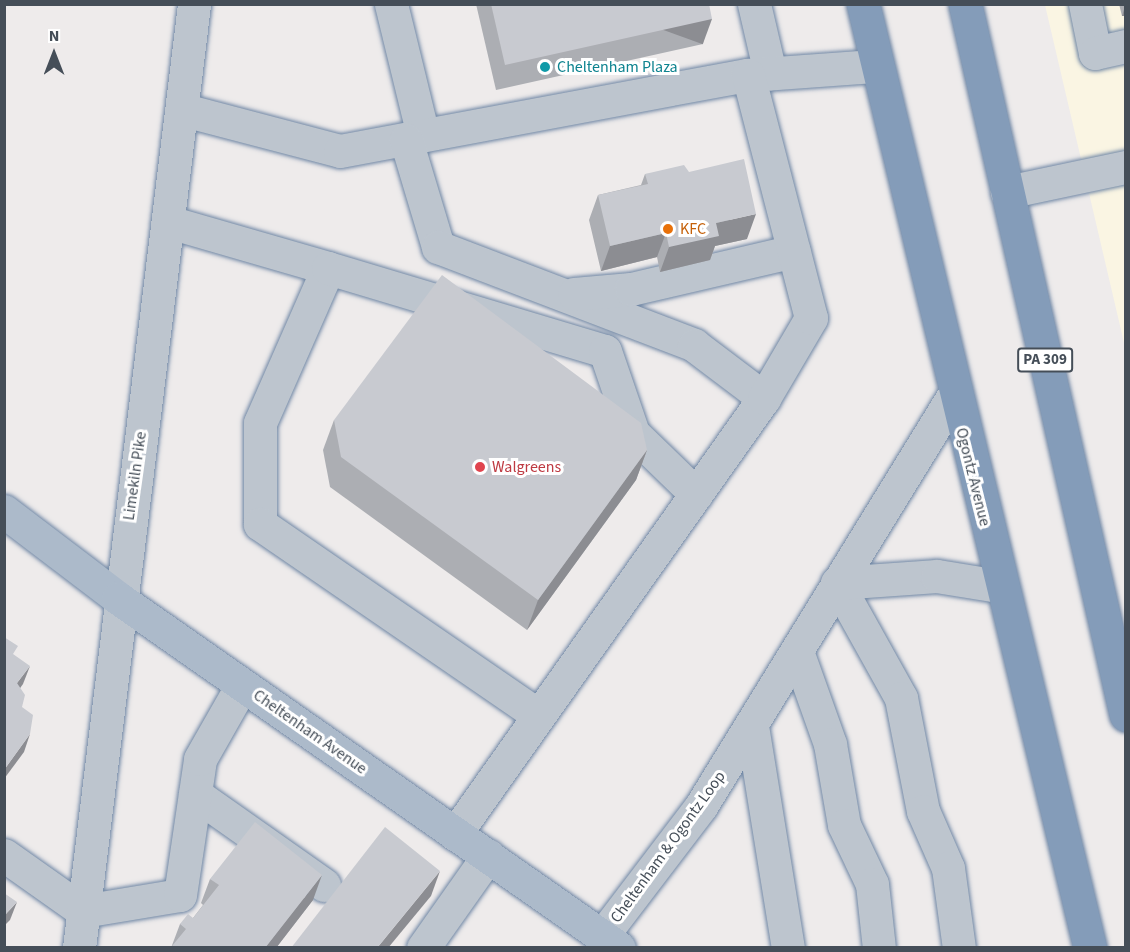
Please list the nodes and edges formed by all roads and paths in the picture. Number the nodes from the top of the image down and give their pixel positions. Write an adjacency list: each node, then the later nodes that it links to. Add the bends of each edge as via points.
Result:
1 (194, 4): 10 (street, Limekiln Pike)
2 (391, 4): 11 (street)
3 (754, 4): 9 (street)
4 (862, 4): 8 (highway, Ogontz Avenue)
5 (965, 4): 13 (highway, PA 309)
6 (1085, 4): 7 (street, via 1095,53)
7 (1125, 46)
8 (875, 66): 9 (street); 18 (highway, Ogontz Avenue)
9 (759, 74): 11 (street); 15 (street)
10 (184, 110): 11 (street, via 340,151); 14 (street, Limekiln Pike)
11 (414, 138): 17 (street, via 438,247)
12 (1125, 167): 13 (street)
13 (1007, 192): 28 (highway, PA 309)
14 (169, 222): 16 (street); 24 (street, Limekiln Pike)
15 (794, 251): 17 (street, via 631,289); 19 (street, via 811,318)
16 (328, 268): 20 (street, via 605,351 633,433); 27 (street, via 260,423 260,524)
17 (566, 295): 19 (street, via 694,345)
18 (953, 396): 22 (street, Cheltenham & Ogontz Loop); 23 (highway, Ogontz Avenue)
19 (764, 398): 20 (street)
20 (696, 494): 27 (street)
21 (4, 511): 24 (main road, Cheltenham Avenue)
22 (837, 583): 23 (street, via 937,576); 25 (street, Cheltenham & Ogontz Loop); 41 (street, via 901,698 922,812 948,868)
23 (999, 586): 42 (highway, Ogontz Avenue)
24 (118, 598): 26 (main road, Cheltenham Avenue); 35 (street, Limekiln Pike)
25 (798, 654): 29 (street, Cheltenham & Ogontz Loop); 40 (street, via 830,744 844,825 872,884)
26 (242, 685): 30 (street, via 200,759); 31 (main road, Cheltenham Avenue)
27 (538, 715): 31 (street)
28 (1125, 715)
29 (752, 726): 36 (street, Cheltenham & Ogontz Loop); 39 (street)
30 (195, 794): 34 (street); 35 (street, via 180,895)
31 (455, 834): 33 (main road, Cheltenham Avenue)
32 (4, 855): 35 (street)
33 (488, 856): 36 (main road, Cheltenham Avenue); 38 (street)
34 (324, 885)
35 (83, 911): 37 (street, Limekiln Pike)
36 (611, 942)
37 (79, 948)
38 (423, 948)
39 (788, 948)
40 (879, 948)
41 (960, 948)
42 (1090, 948)

